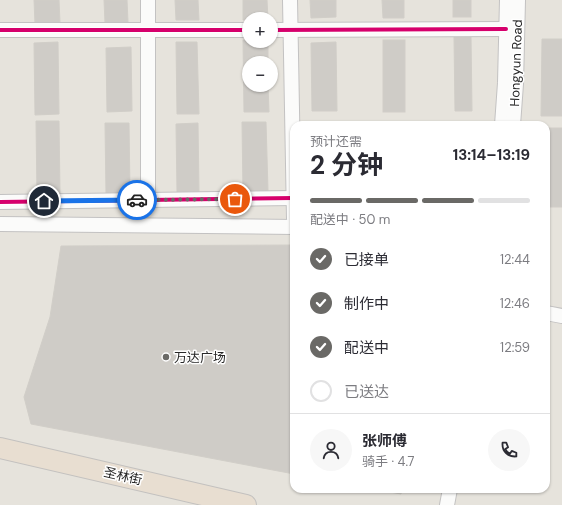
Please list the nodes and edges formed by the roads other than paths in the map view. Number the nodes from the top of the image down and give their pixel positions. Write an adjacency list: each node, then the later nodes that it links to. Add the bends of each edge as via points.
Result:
1 (148, 0): 5 (street)
2 (290, 0): 10 (street)
3 (507, 0): 6 (street, Hongyun Road)
4 (518, 0): 13 (street, Hongyun Road)
5 (148, 29): 7 (street); 8 (street); 15 (street)
6 (506, 29): 10 (street); 12 (street, Hongyun Road)
7 (0, 30)
8 (242, 30)
9 (278, 30): 10 (street)
10 (289, 30): 11 (street)
11 (292, 121)
12 (502, 121)
13 (513, 121)
14 (290, 198): 15 (street)
15 (148, 200): 16 (street)
16 (0, 202)
17 (0, 224): 18 (street)
18 (290, 227)
19 (550, 314): 20 (street)
20 (562, 316)
21 (0, 448): 23 (highway, 圣林街)
22 (449, 493): 24 (street)
23 (246, 505)
24 (446, 505)

